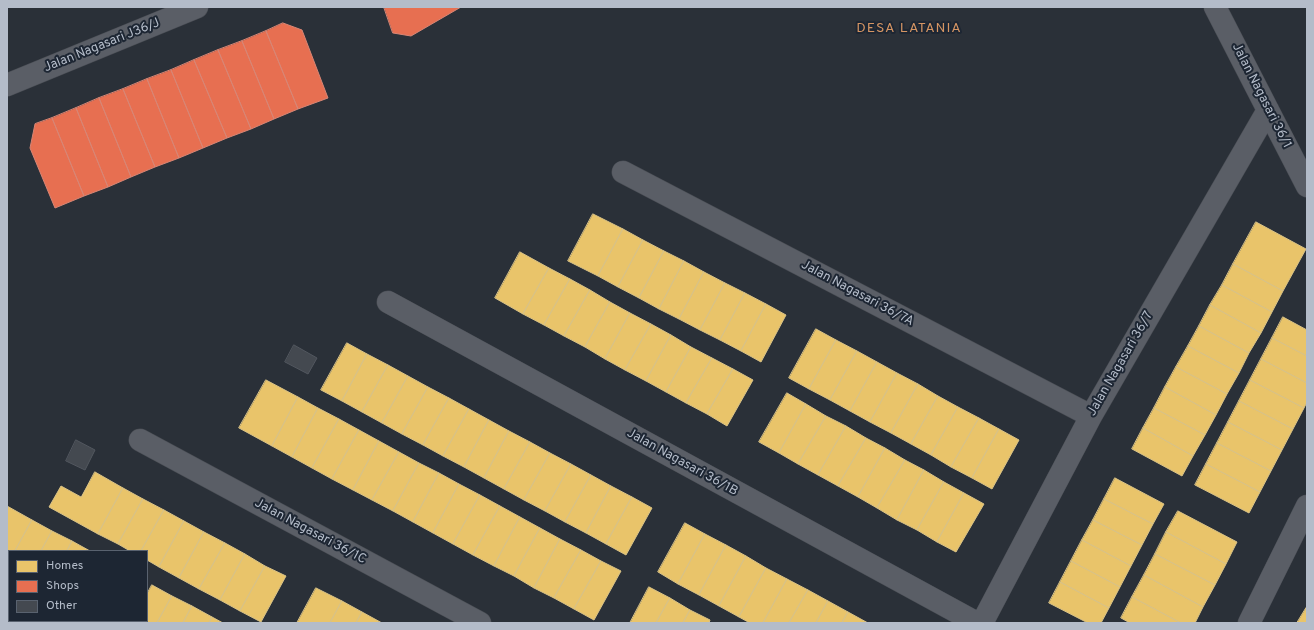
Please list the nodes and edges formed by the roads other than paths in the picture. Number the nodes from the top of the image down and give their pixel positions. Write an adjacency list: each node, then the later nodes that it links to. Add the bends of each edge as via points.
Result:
1 (197, 7): 3 (street, Jalan Nagasari J36/J)
2 (1216, 7): 4 (street, Jalan Nagasari 36/1)
3 (7, 86)
4 (1268, 110): 6 (street, Jalan Nagasari 36/1); 8 (street, Jalan Nagasari 36/7)
5 (624, 172): 8 (street, Jalan Nagasari 36/7A)
6 (1307, 186)
7 (388, 302): 12 (street, Jalan Nagasari 36/1B)
8 (1091, 416): 13 (street, Jalan Nagasari 36/7)
9 (140, 440): 11 (street, Jalan Nagasari 36/1C)
10 (1307, 506): 14 (street)
11 (480, 623)
12 (977, 623)
13 (982, 623)
14 (1248, 623)

